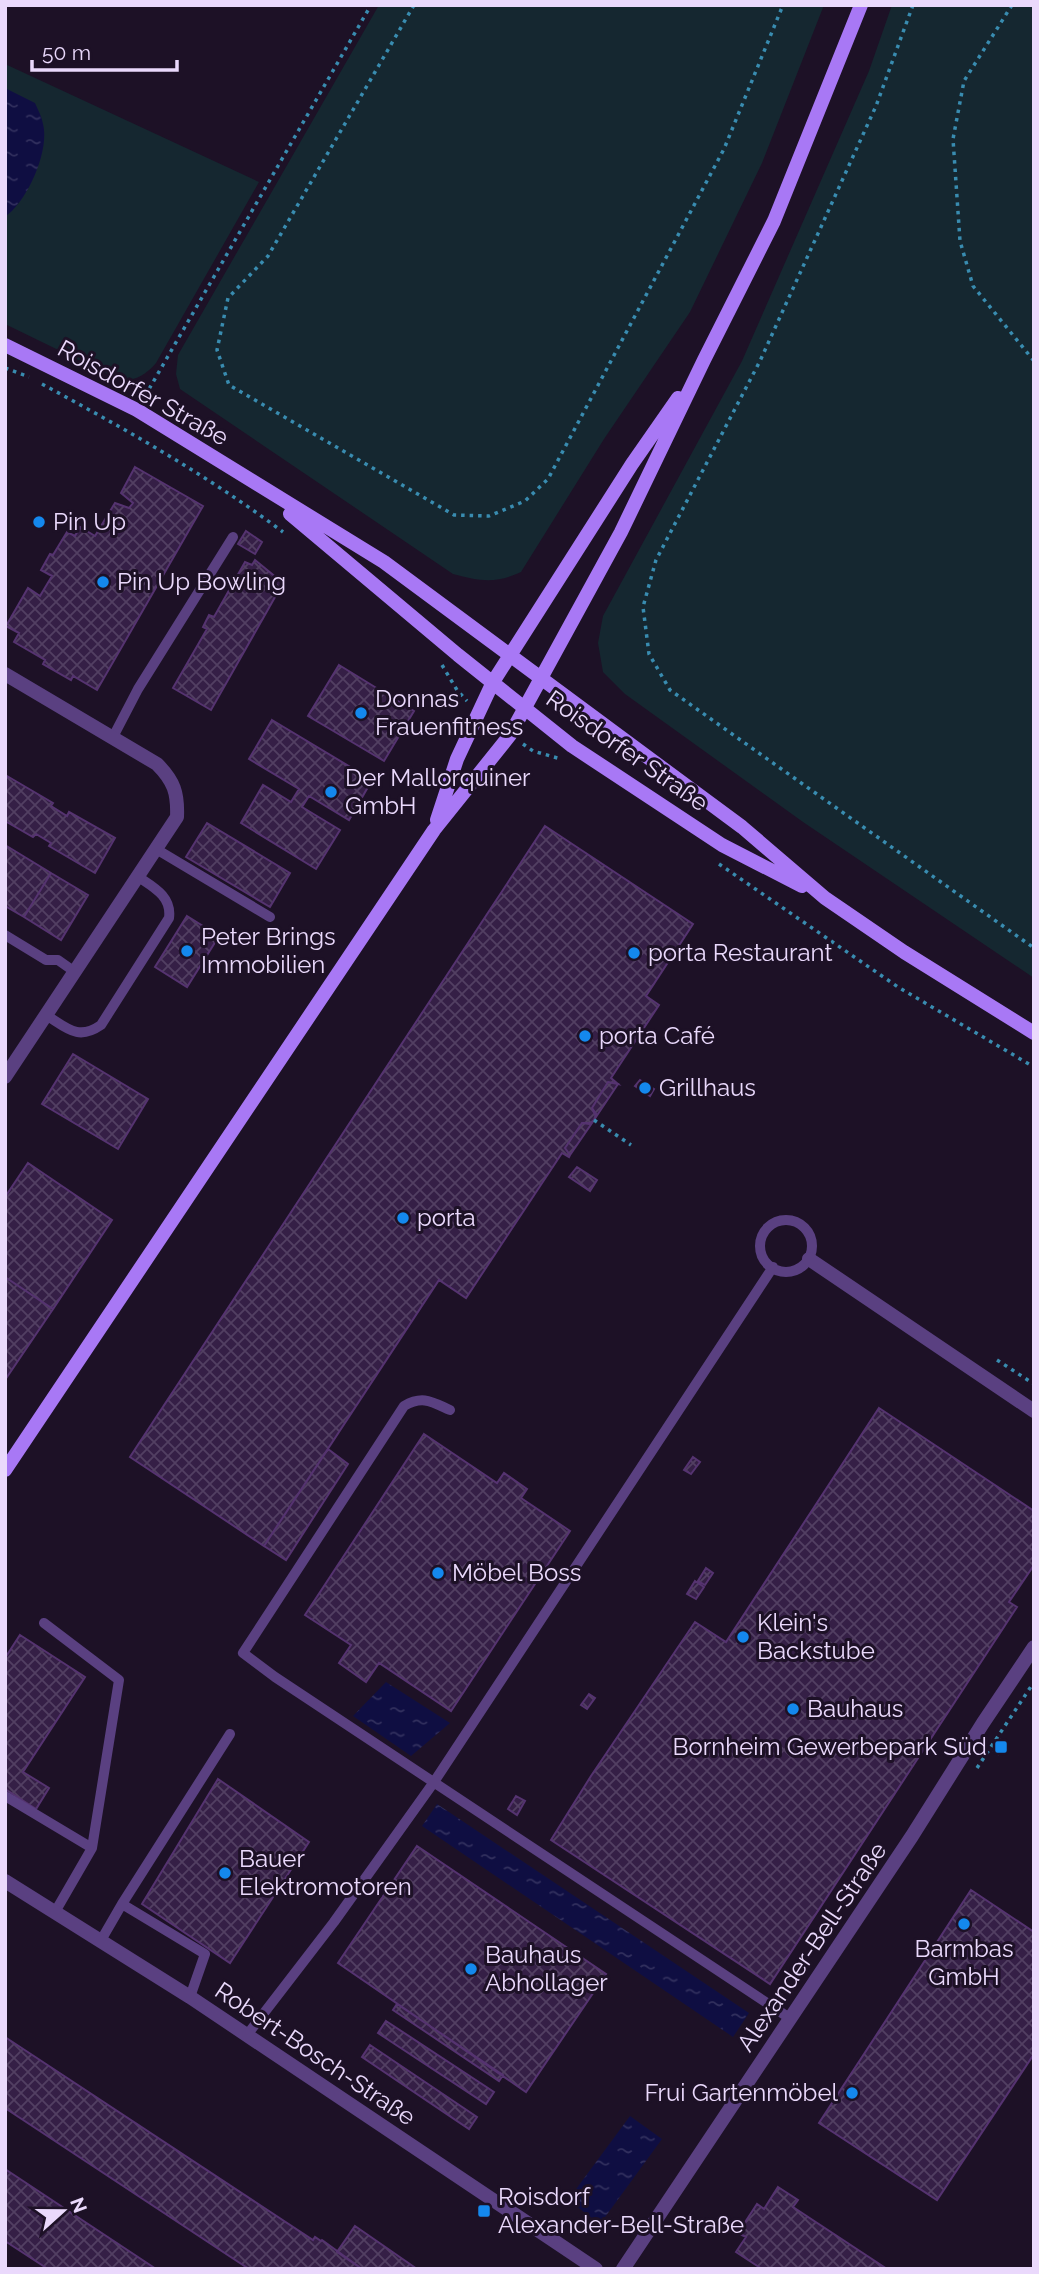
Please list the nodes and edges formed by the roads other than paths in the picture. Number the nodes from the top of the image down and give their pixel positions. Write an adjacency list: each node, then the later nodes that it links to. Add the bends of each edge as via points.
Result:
1 (861, 5): 3 (main road, via 774,221)
2 (5, 345): 4 (main road, Roisdorfer Straße, via 137,410)
3 (704, 360): 6 (main road); 8 (main road, via 621,532)
4 (257, 485): 6 (main road, Roisdorfer Straße, via 384,562); 9 (main road, Roisdorfer Straße)
5 (233, 537): 11 (lane)
6 (509, 654): 8 (main road, Roisdorfer Straße); 9 (main road)
7 (5, 674): 11 (street)
8 (540, 677): 10 (main road); 15 (main road, Roisdorfer Straße, via 742,827)
9 (493, 682): 10 (main road, Roisdorfer Straße); 12 (main road, via 457,759)
10 (526, 708): 12 (main road); 15 (main road, Roisdorfer Straße, via 572,746 722,845)
11 (113, 737): 13 (street, via 157,764 175,786 177,817)
12 (434, 830): 26 (main road)
13 (156, 849): 14 (street); 16 (lane)
14 (137, 876): 18 (street); 19 (lane, via 161,893 170,909 169,918 101,1025 84,1034)
15 (825, 898): 20 (main road, Roisdorfer Straße)
16 (270, 917)
17 (5, 935): 18 (lane)
18 (75, 972): 19 (street)
19 (46, 1015): 21 (street)
20 (1034, 1033)
21 (5, 1077)
22 (809, 1259): 23 (lane, via 796,1270); 23 (lane, via 810,1234 801,1224 783,1220 762,1233 761,1253); 25 (street)
23 (772, 1268): 30 (lane)
24 (450, 1410): 30 (lane, via 430,1401 415,1400 404,1406 243,1654)
25 (1034, 1411)
26 (5, 1471)
27 (44, 1623): 32 (lane, via 119,1680)
28 (1034, 1647): 38 (street, Alexander-Bell-Straße)
29 (230, 1734): 34 (lane)
30 (434, 1782): 38 (lane); 39 (lane)
31 (5, 1796): 32 (lane)
32 (92, 1848): 35 (lane)
33 (5, 1881): 35 (street, Robert-Bosch-Straße)
34 (122, 1904): 36 (lane); 37 (lane, via 205,1954)
35 (55, 1912): 36 (street, Robert-Bosch-Straße)
36 (100, 1942): 37 (street, Robert-Bosch-Straße)
37 (190, 1997): 39 (street, Robert-Bosch-Straße)
38 (791, 2019): 41 (street, Alexander-Bell-Straße)
39 (247, 2035): 40 (street, Robert-Bosch-Straße)
40 (596, 2269)
41 (623, 2269)

